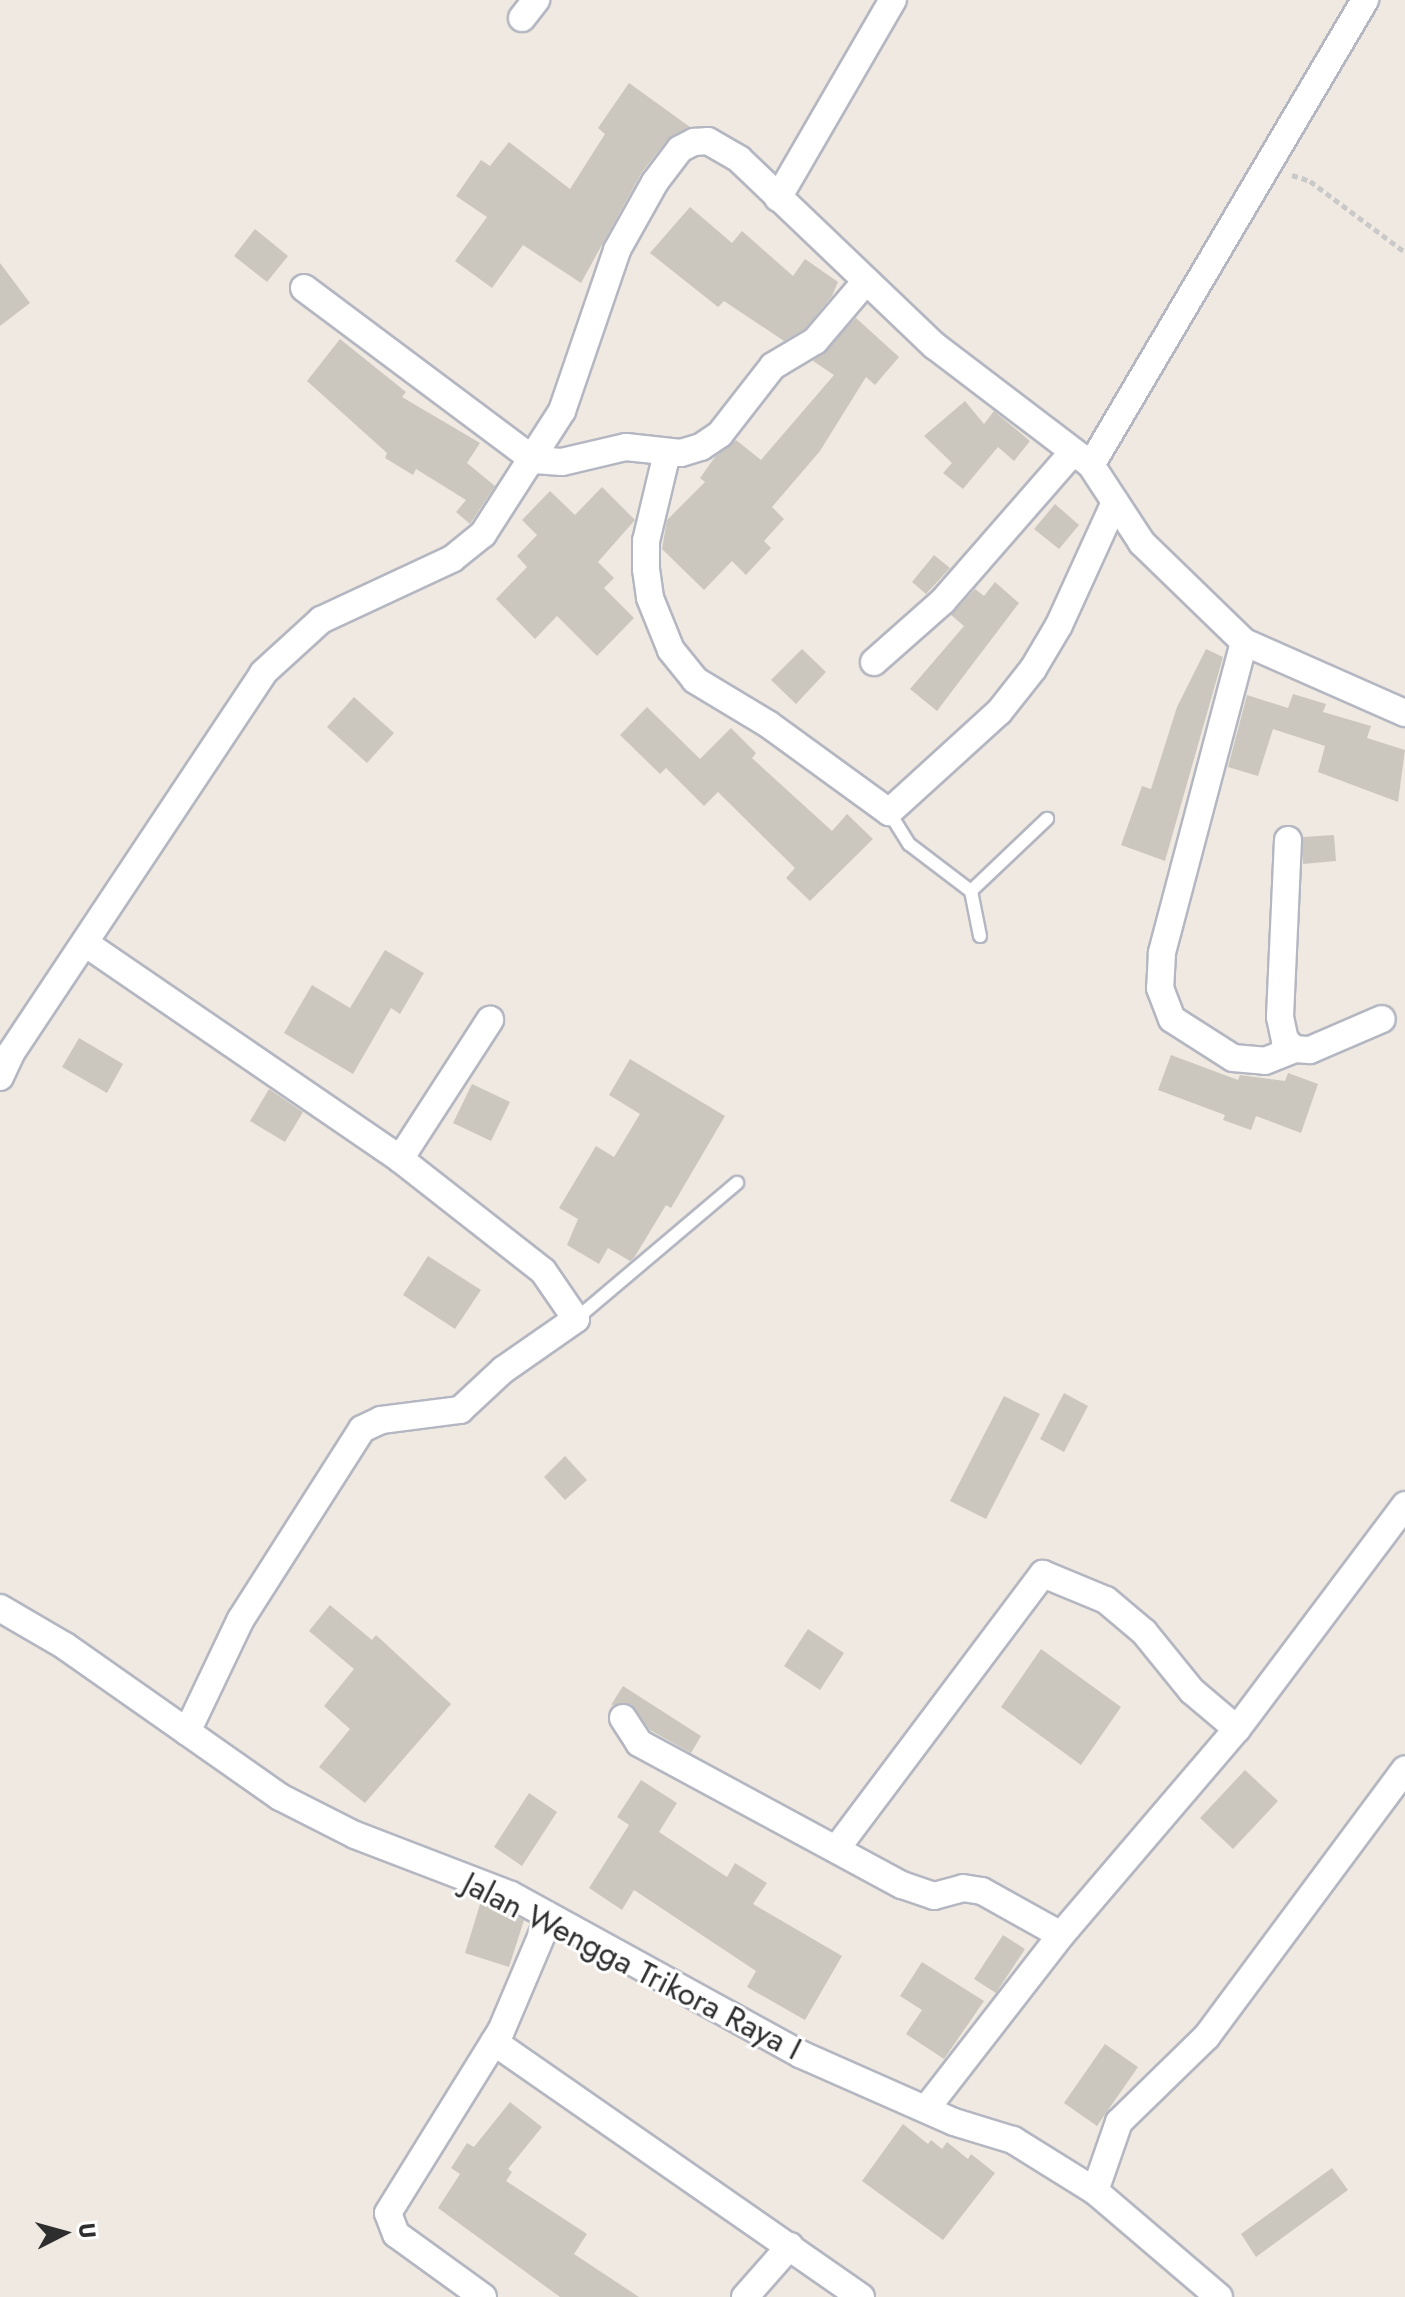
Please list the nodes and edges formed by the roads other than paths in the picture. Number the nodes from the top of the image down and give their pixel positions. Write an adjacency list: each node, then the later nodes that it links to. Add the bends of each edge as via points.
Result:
1 (893, 0): 3 (street)
2 (1365, 0): 7 (street, via 1268,168)
3 (778, 198): 4 (street); 8 (street, via 727,150 708,141 680,149 617,250 573,386)
4 (866, 281): 6 (street, via 815,341 773,366 720,434 691,451); 7 (street, via 935,346)
5 (304, 288): 8 (street)
6 (667, 453): 8 (street, via 626,447 589,458); 13 (street, via 646,541 646,569 650,598 671,650 695,680 768,724)
7 (1082, 459): 9 (street); 11 (street, via 943,601)
8 (534, 460): 18 (street, via 483,534 466,549 321,620 263,673)
9 (1115, 502): 10 (street, via 1142,543); 13 (street, via 1033,669 999,712)
10 (1244, 642): 12 (street); 21 (street, via 1162,953 1160,988 1172,1019 1233,1058 1265,1061)
11 (874, 662)
12 (1405, 713)
13 (889, 812): 16 (lane, via 909,844)
14 (1047, 819): 16 (lane)
15 (1288, 840): 21 (street, via 1280,1017 1285,1040)
16 (971, 891): 17 (lane)
17 (980, 936)
18 (85, 943): 22 (street); 23 (street)
19 (1382, 1019): 21 (street, via 1333,1044)
20 (490, 1020): 23 (street)
21 (1294, 1049)
22 (0, 1077)
23 (400, 1159): 25 (street, via 543,1271)
24 (737, 1183): 25 (lane)
25 (576, 1319): 30 (street, via 503,1370 460,1410 381,1420 362,1429 241,1619)
26 (1405, 1505): 29 (street)
27 (0, 1608): 30 (street, Jalan Wengga Trikora Raya I, via 65,1646)
28 (623, 1718): 32 (street, via 639,1743)
29 (1237, 1729): 32 (street, via 1192,1691 1144,1632 1106,1600 1043,1574); 34 (street)
30 (187, 1732): 33 (street, Jalan Wengga Trikora Raya I, via 280,1797 355,1835 511,1895)
31 (1405, 1769): 37 (street, via 1207,2036 1119,2122)
32 (837, 1848): 34 (street, via 920,1893 982,1891)
33 (549, 1918): 35 (street); 36 (street, Jalan Wengga Trikora Raya I, via 800,2054)
34 (1061, 1935): 36 (street)
35 (494, 2042): 38 (street); 39 (street, via 388,2213 396,2234)
36 (926, 2109): 37 (street, Jalan Wengga Trikora Raya I, via 1013,2140)
37 (1095, 2191): 42 (street, Jalan Wengga Trikora Raya I)
38 (790, 2246): 40 (street); 41 (street)
39 (483, 2297)
40 (745, 2297)
41 (861, 2297)
42 (1219, 2297)

